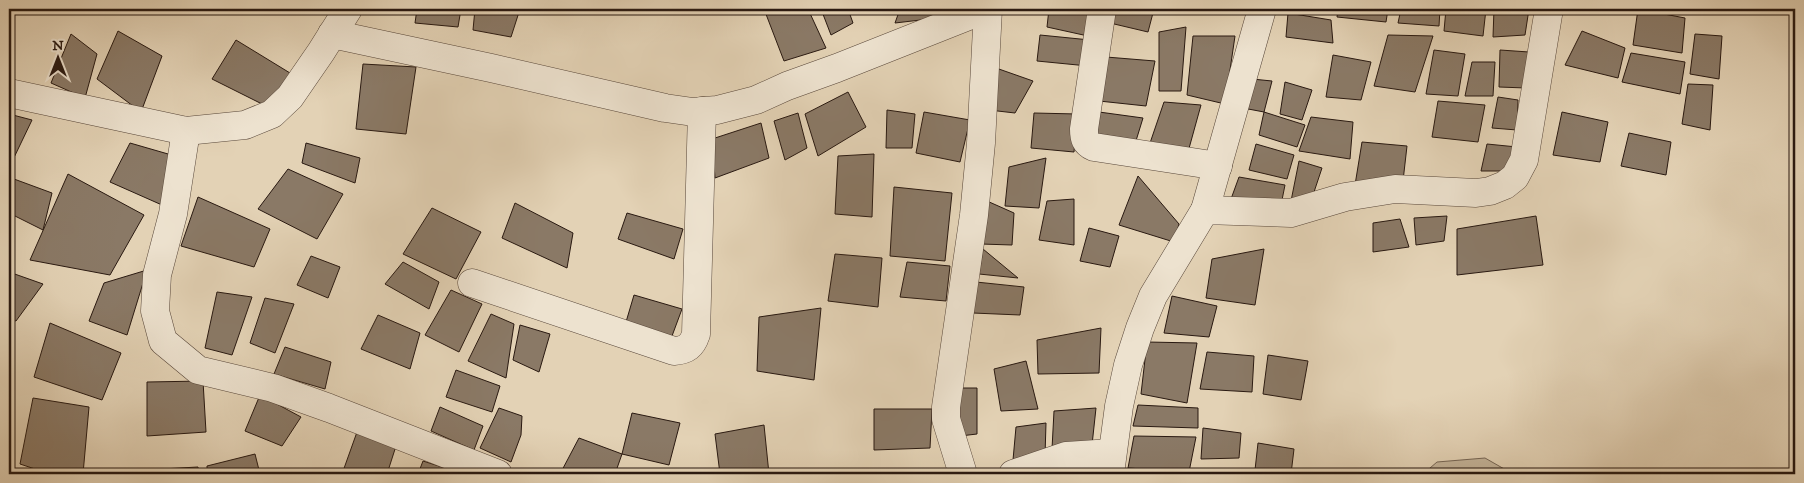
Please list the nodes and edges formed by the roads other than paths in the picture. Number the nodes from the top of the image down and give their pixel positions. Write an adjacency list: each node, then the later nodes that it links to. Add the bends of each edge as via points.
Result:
1 (348, 9): 6 (street)
2 (987, 9): 8 (street, via 756,100); 15 (street, via 974,215 946,406 946,420)
3 (1102, 9): 10 (street, via 1084,129 1087,143 1094,147)
4 (1262, 9): 10 (street)
5 (1549, 9): 11 (street, via 1524,160 1515,177 1505,185 1476,193 1395,190 1345,197 1291,213)
6 (332, 34): 8 (street, via 665,108); 9 (street, via 290,97 272,114 245,126)
7 (9, 93): 9 (street)
8 (702, 111): 12 (street, via 696,334 685,351 674,351)
9 (186, 131): 14 (street, via 172,214 157,274 155,311 163,341 198,370 273,388)
10 (1218, 166): 11 (street)
11 (1205, 210): 13 (street, via 1153,296 1140,328 1128,365)
12 (472, 284)
13 (1111, 463): 16 (street, via 1066,456)
14 (498, 474)
15 (963, 474)
16 (1013, 474)

